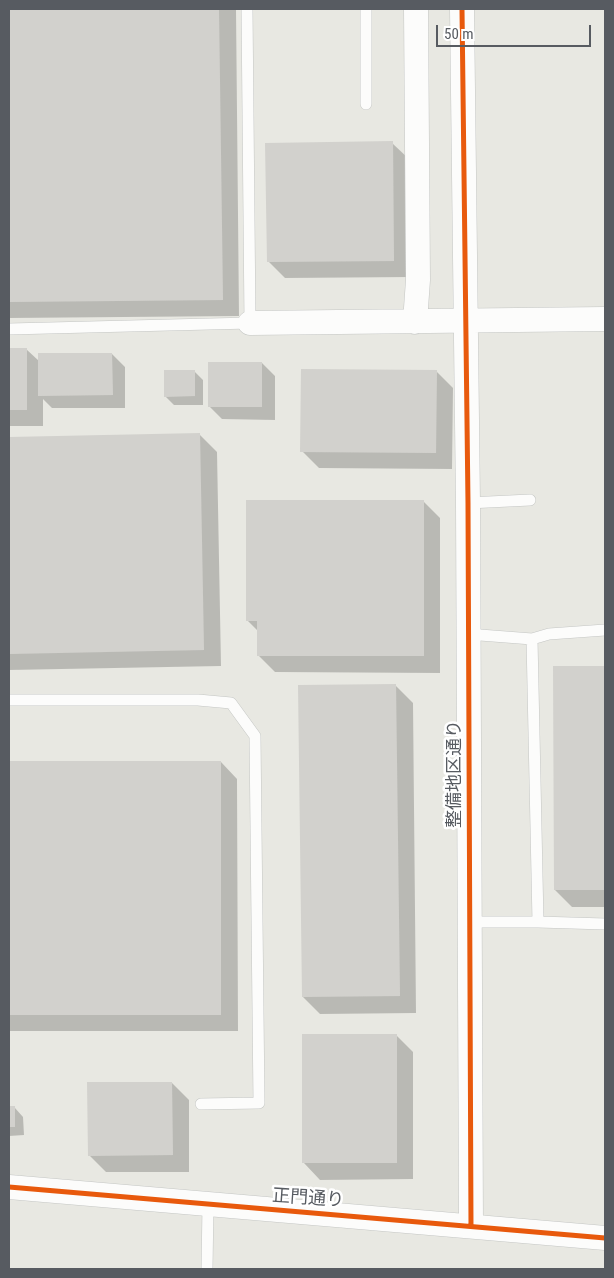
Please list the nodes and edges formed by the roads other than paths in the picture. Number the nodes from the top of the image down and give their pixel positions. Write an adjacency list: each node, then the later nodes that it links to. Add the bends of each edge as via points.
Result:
1 (247, 9): 9 (lane)
2 (366, 9): 5 (lane)
3 (416, 9): 8 (street, via 418,280)
4 (462, 9): 7 (street, 整備地区通り)
5 (366, 104)
6 (605, 319): 7 (street)
7 (467, 321): 8 (street); 12 (street, 整備地区通り)
8 (415, 322): 9 (street)
9 (250, 323): 10 (lane)
10 (9, 329)
11 (530, 500): 12 (lane)
12 (468, 503): 14 (street, 整備地区通り)
13 (605, 630): 15 (lane, via 549,634)
14 (467, 634): 15 (lane); 17 (street, 整備地区通り)
15 (532, 639): 18 (lane)
16 (9, 700): 20 (lane, via 198,700 231,703 255,736 260,1103)
17 (470, 922): 18 (lane); 23 (street, 整備地区通り)
18 (538, 922): 19 (lane)
19 (605, 924)
20 (201, 1104)
21 (9, 1187): 22 (street, 正門通り)
22 (208, 1205): 23 (street, 正門通り); 25 (lane)
23 (471, 1226): 24 (street, 正門通り)
24 (605, 1238)
25 (207, 1269)

